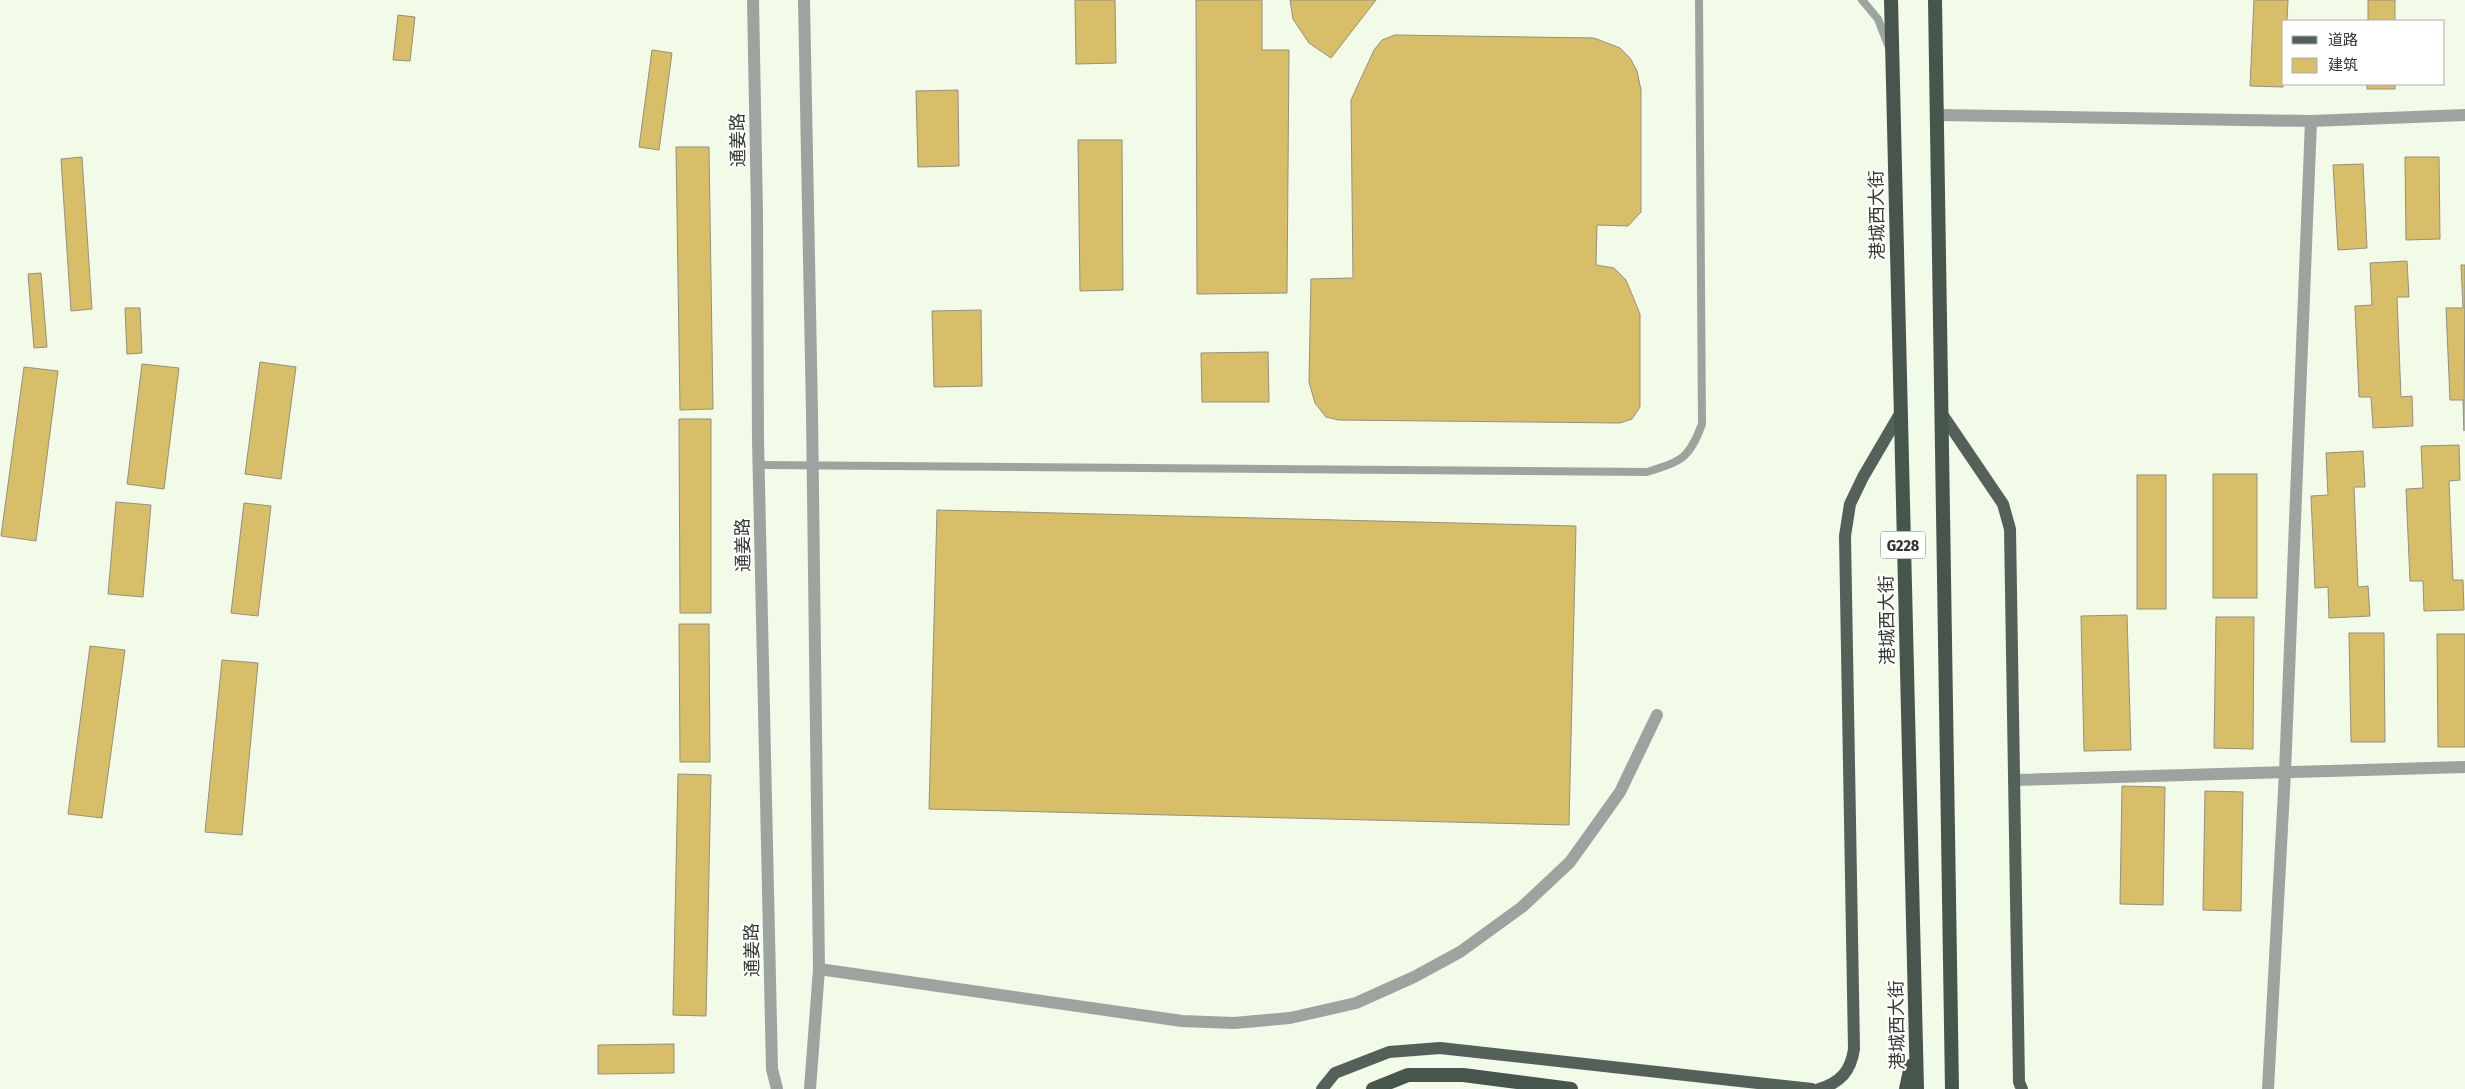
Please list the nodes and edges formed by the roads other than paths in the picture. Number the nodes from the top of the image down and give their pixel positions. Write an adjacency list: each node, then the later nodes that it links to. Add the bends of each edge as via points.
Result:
1 (753, 0): 13 (street, 通姜路)
2 (804, 0): 14 (street)
3 (1699, 0): 14 (lane, via 1702,424 1693,448 1676,463 1647,472)
4 (1862, 0): 7 (lane, via 1878,19)
5 (1892, 0): 7 (highway, 港城西大街 / G228)
6 (1935, 0): 8 (highway, G228)
7 (1893, 62): 11 (highway, 港城西大街 / G228)
8 (1938, 115): 10 (street); 12 (highway, G228)
9 (2465, 115): 10 (street)
10 (2311, 121): 17 (street)
11 (1900, 412): 20 (highway, 港城西大街 / G228); 28 (main road, via 1850,504 1845,536 1854,1049 1853,1060 1843,1077)
12 (1942, 414): 18 (main road, via 2003,504 2010,529); 21 (highway, G228)
13 (758, 465): 14 (lane); 22 (street, 通姜路, via 772,1069)
14 (813, 465): 19 (street)
15 (1656, 715): 19 (street, via 1620,792 1570,862 1522,907 1460,952 1356,1003 1290,1018 1234,1023 1182,1021)
16 (2465, 767): 17 (street)
17 (2285, 772): 18 (street); 32 (street)
18 (2014, 780): 31 (main road, via 2019,1072)
19 (819, 969): 23 (street)
20 (1915, 1001): 29 (highway, via 1911,1065); 30 (highway, 港城西大街 / G228)
21 (1953, 1087)
22 (776, 1089)
23 (810, 1089)
24 (1322, 1089): 27 (main road, via 1335,1073 1389,1052 1440,1048)
25 (1373, 1089): 26 (highway, via 1408,1075 1463,1075)
26 (1571, 1089)
27 (1812, 1089)
28 (1819, 1089)
29 (1906, 1089)
30 (1917, 1089)
31 (2022, 1089)
32 (2268, 1089)

